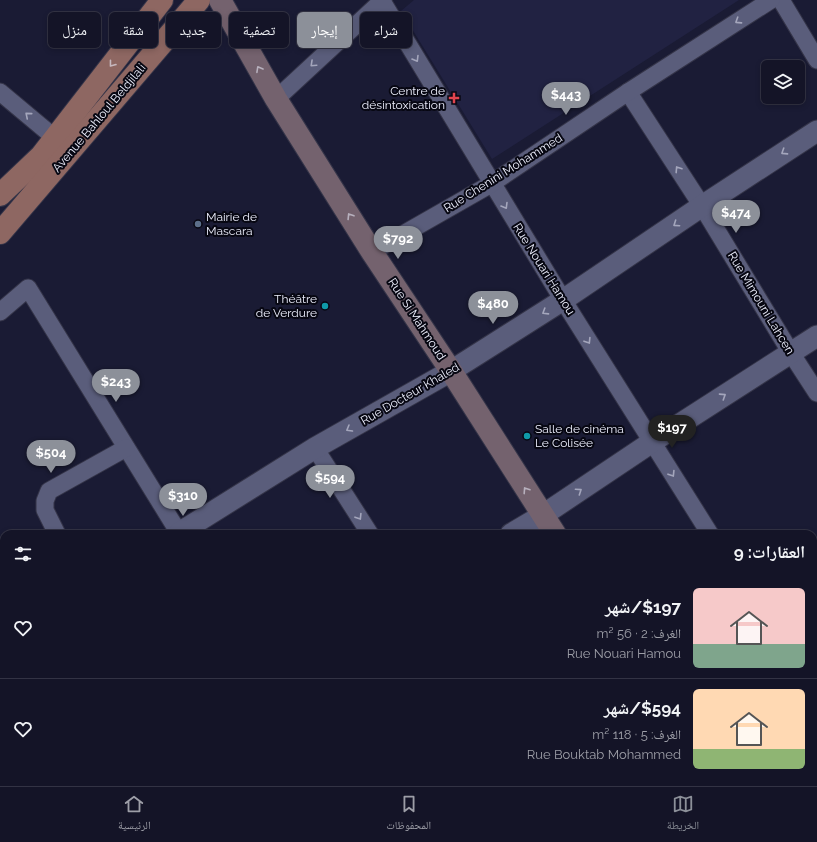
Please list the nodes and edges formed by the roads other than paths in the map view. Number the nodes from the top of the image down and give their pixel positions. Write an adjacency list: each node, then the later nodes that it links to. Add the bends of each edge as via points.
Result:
1 (162, 0): 12 (main road, Avenue Bahloul Beldjilali, one-way to 12)
2 (199, 0): 14 (main road, Avenue Bahloul Beldjilali)
3 (220, 0): 10 (main road, Rue Si Mahmoud, one-way to 3)
4 (771, 0): 9 (street, Rue Chenini Mohammed, one-way to 9)
5 (781, 0): 7 (street)
6 (382, 1): 10 (street, one-way to 10); 16 (street, Rue Nouari Hamou, one-way to 16)
7 (817, 60)
8 (0, 92): 12 (street, one-way to 8)
9 (628, 92): 16 (street, Rue Chenini Mohammed); 18 (street, Rue Mimouni Lahcen, one-way to 9)
10 (276, 99): 21 (main road, Rue Si Mahmoud, one-way to 10)
11 (817, 131): 18 (street, Rue Docteur Khaled, one-way to 18)
12 (55, 138): 13 (main road, Avenue Bahloul Beldjilali)
13 (41, 156): 15 (main road, Avenue Bahloul Beldjilali); 17 (main road, Avenue Bahloul Beldjilali)
14 (46, 181): 19 (main road, Avenue Bahloul Beldjilali); 20 (main road, Avenue Bahloul Beldjilali)
15 (0, 184)
16 (491, 184): 21 (street, Rue Chenini Mohammed); 22 (street, Rue Nouari Hamou, one-way to 22)
17 (0, 195)
18 (702, 206): 22 (street, Rue Docteur Khaled, one-way to 22); 25 (street, Rue Mimouni Lahcen)
19 (0, 217)
20 (0, 233)
21 (372, 252): 26 (main road, Rue Si Mahmoud)
22 (563, 300): 26 (street, Rue Docteur Khaled, one-way to 26); 28 (street, Rue Nouari Hamou, one-way to 28)
23 (0, 312): 29 (street, via 28,288)
24 (817, 336): 25 (street)
25 (791, 352): 27 (street, Rue Mimouni Lahcen); 28 (street, one-way to 25)
26 (451, 372): 30 (street, Rue Docteur Khaled, one-way to 30); 31 (main road, Rue Si Mahmoud, one-way to 26)
27 (817, 393)
28 (652, 442): 31 (street, one-way to 28); 38 (street, Rue Nouari Hamou, one-way to 38)
29 (126, 448): 32 (street, via 50,491 45,501 45,510); 33 (street)
30 (315, 448): 34 (street, Rue Docteur Khaled); 35 (street, one-way to 35)
31 (543, 515): 36 (street); 37 (main road, Rue Si Mahmoud)
32 (56, 530)
33 (177, 530)
34 (185, 530)
35 (367, 530)
36 (518, 530)
37 (552, 530)
38 (707, 530)

